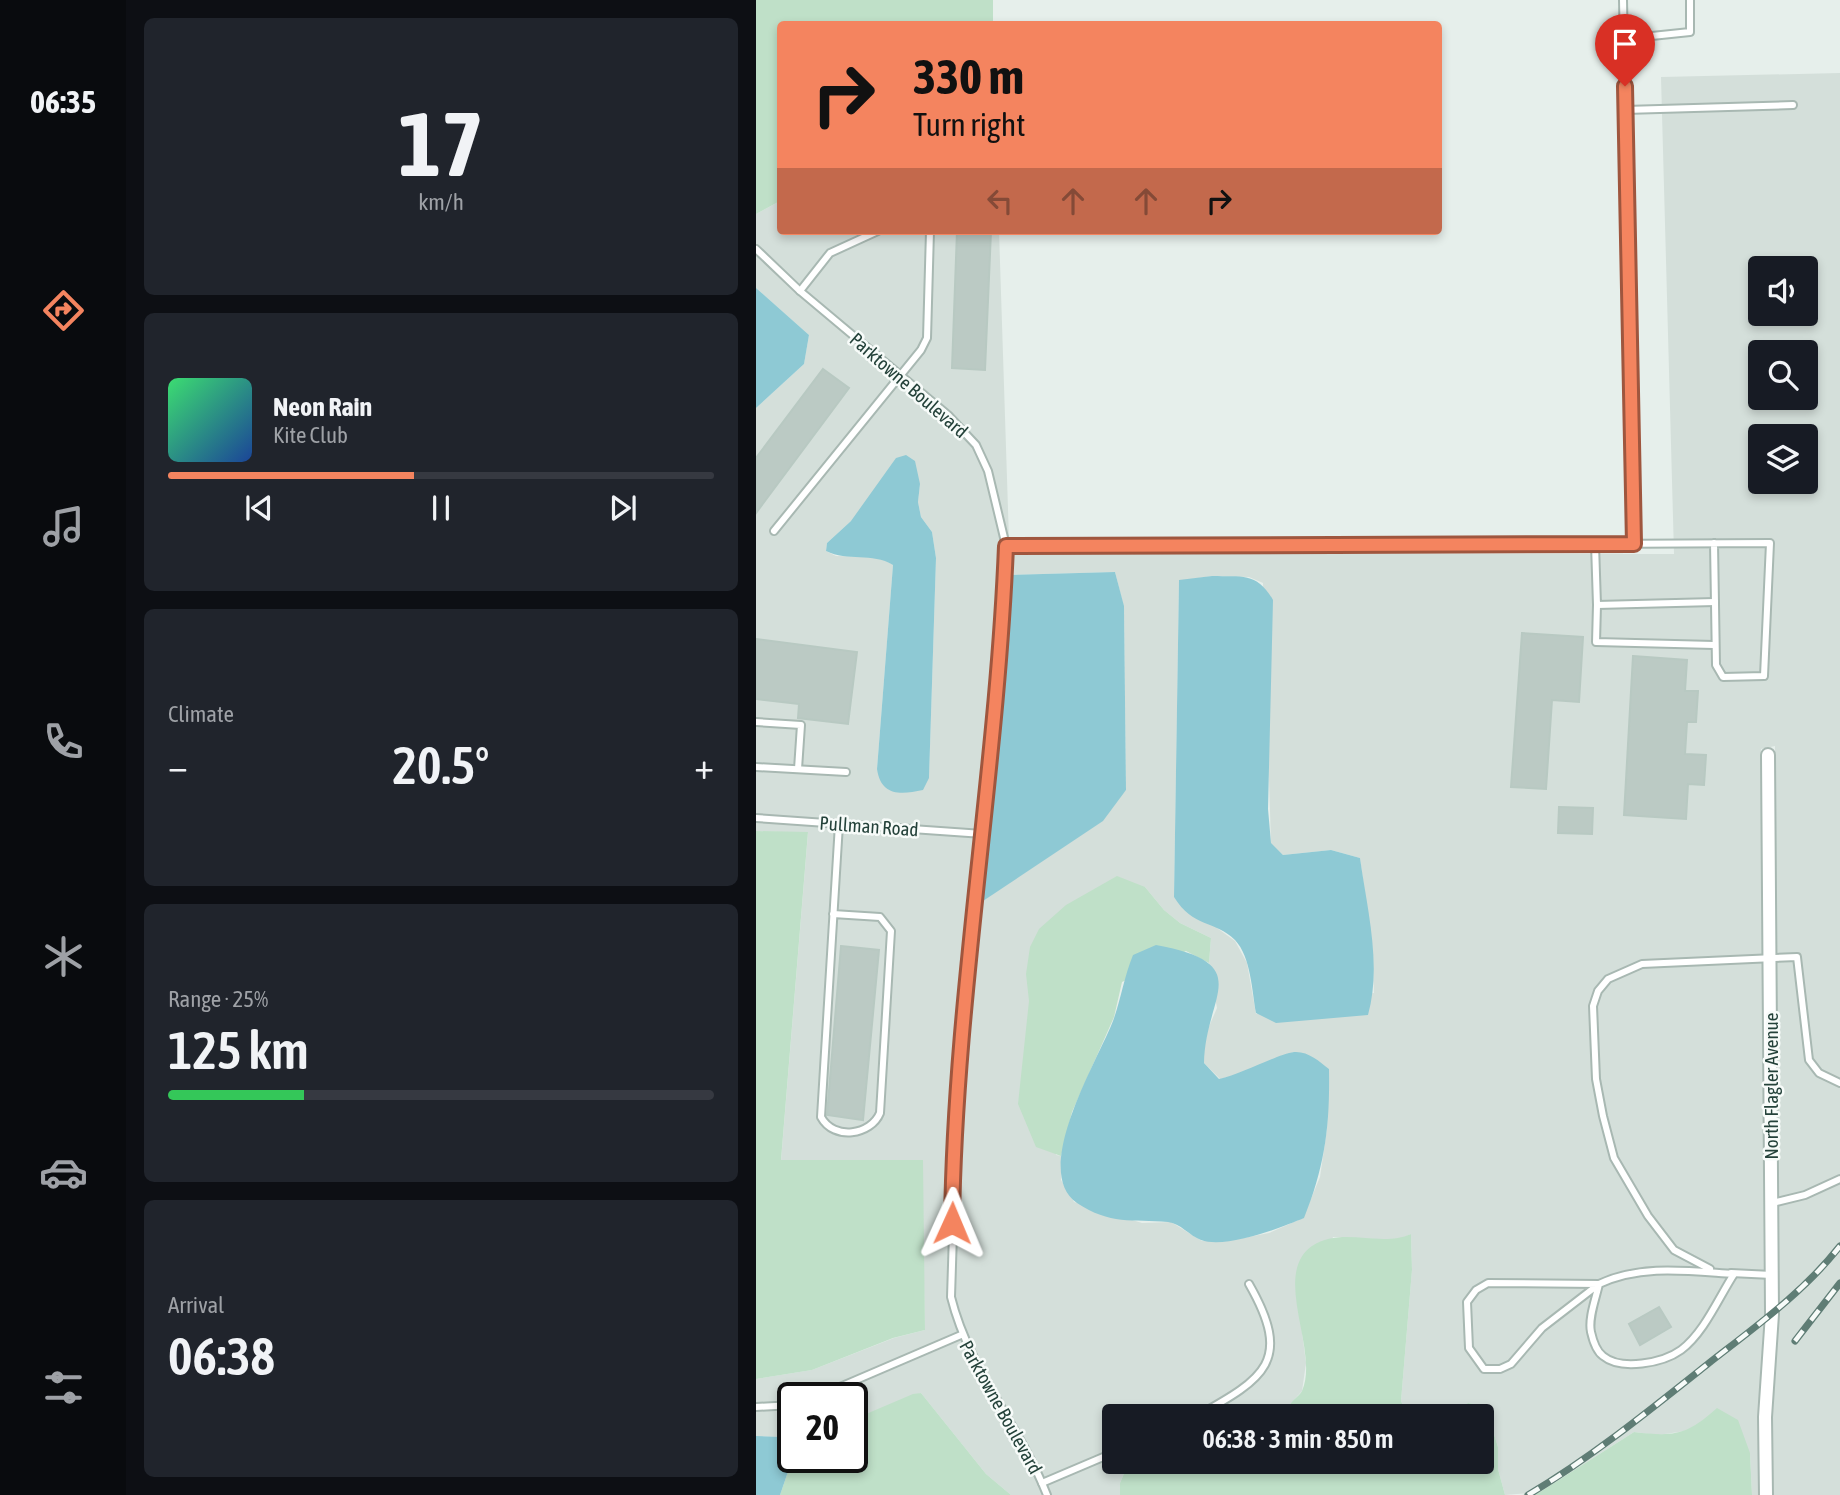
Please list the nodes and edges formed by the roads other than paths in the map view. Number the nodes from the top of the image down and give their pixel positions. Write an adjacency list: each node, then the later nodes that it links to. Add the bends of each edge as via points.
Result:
1 (1623, 0): 3 (lane)
2 (1690, 0): 3 (lane, via 1690,32)
3 (1623, 39): 5 (lane)
4 (1793, 105): 5 (lane)
5 (1625, 110): 14 (lane)
6 (869, 235): 9 (lane, via 830,253)
7 (930, 235): 10 (lane, via 927,338)
8 (756, 249): 9 (lane, Parktowne Boulevard)
9 (800, 291): 10 (lane, Parktowne Boulevard)
10 (902, 377): 11 (lane); 15 (lane, Parktowne Boulevard, via 976,445 988,471)
11 (774, 531)
12 (1714, 543): 14 (lane); 16 (lane); 18 (lane, via 1770,543 1764,676 1723,677)
13 (1595, 544): 14 (lane); 15 (lane); 17 (lane)
14 (1634, 544)
15 (1006, 546): 26 (lane, Parktowne Boulevard)
16 (1715, 602): 17 (lane); 18 (lane)
17 (1597, 605): 18 (lane, via 1596,642)
18 (1714, 645)
19 (756, 722): 22 (lane, via 801,725)
20 (1768, 755): 28 (street, North Flagler Avenue)
21 (756, 767): 22 (lane)
22 (798, 769): 23 (lane)
23 (846, 772)
24 (756, 818): 25 (lane, Pullman Road)
25 (839, 824): 26 (lane, Pullman Road); 27 (lane)
26 (982, 834): 36 (lane, Parktowne Boulevard, via 959,1042 953,1160 951,1297)
27 (833, 914): 27 (lane, via 821,1117 836,1130 865,1131 876,1124 880,1112 891,930 880,917)
28 (1771, 957): 29 (lane, via 1797,957 1809,1060 1819,1073); 31 (street, North Flagler Avenue); 32 (lane, via 1642,964 1608,979 1593,1006 1596,1079 1614,1158 1674,1250 1703,1268)
29 (1840, 1083)
30 (1840, 1179): 31 (lane)
31 (1772, 1203): 33 (street, North Flagler Avenue)
32 (1734, 1274): 33 (lane); 35 (lane, via 1656,1269); 35 (lane, via 1681,1350 1633,1364 1605,1358 1596,1350 1590,1329)
33 (1772, 1275): 44 (street, North Flagler Avenue)
34 (1249, 1284): 38 (lane, via 1271,1334 1266,1363 1248,1386)
35 (1599, 1284): 35 (lane, via 1488,1283 1467,1301 1469,1348 1484,1369 1500,1370 1511,1364 1542,1328)
36 (961, 1335): 37 (lane); 42 (lane, Parktowne Boulevard, via 1033,1458)
37 (851, 1382)
38 (1217, 1404)
39 (777, 1406): 40 (lane)
40 (756, 1407)
41 (1102, 1458): 42 (lane)
42 (1042, 1483): 43 (lane, Parktowne Boulevard)
43 (1047, 1495)
44 (1766, 1495)

